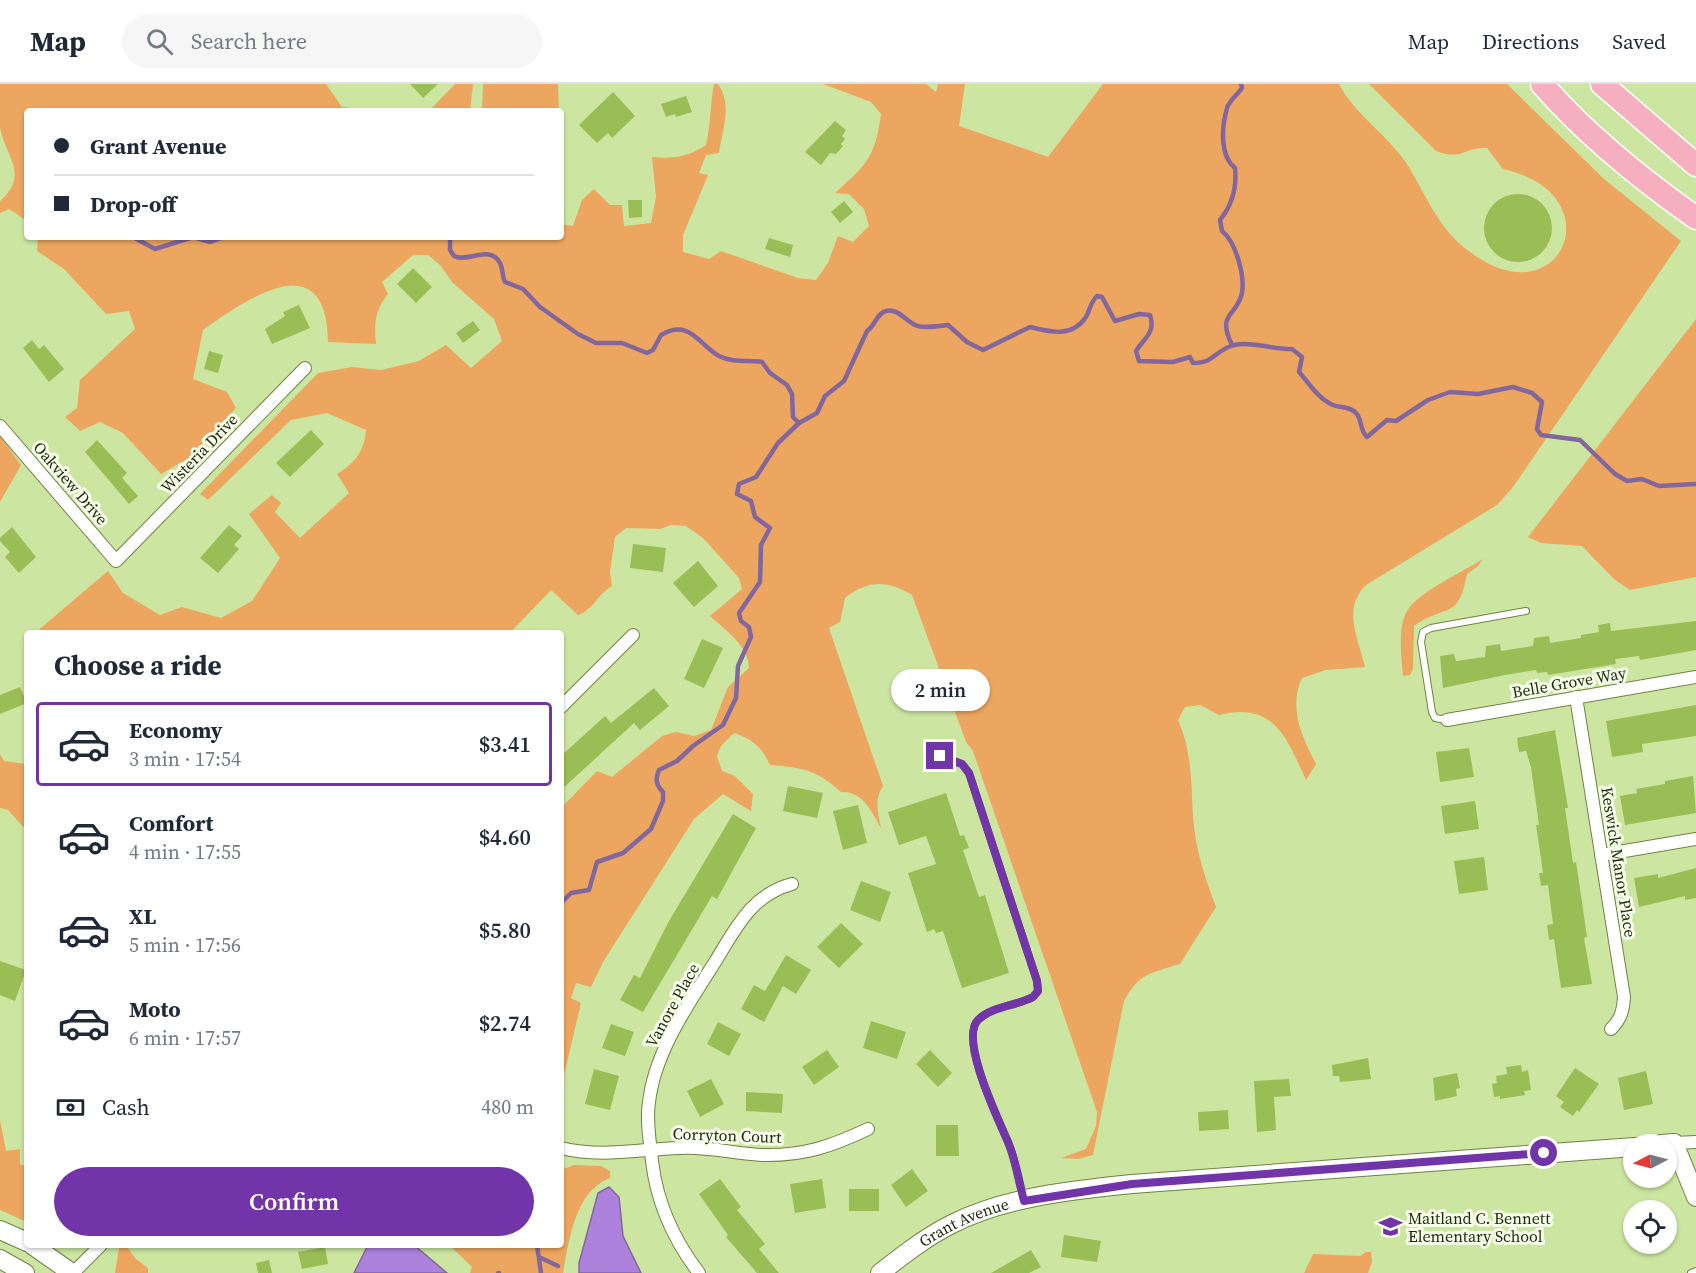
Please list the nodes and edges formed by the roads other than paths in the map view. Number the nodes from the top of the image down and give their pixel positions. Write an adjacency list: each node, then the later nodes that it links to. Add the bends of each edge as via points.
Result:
1 (1542, 84): 4 (highway, via 1626,164)
2 (1602, 84): 3 (highway)
3 (1696, 165)
4 (1696, 218)
5 (304, 368): 7 (street, Wisteria Drive)
6 (0, 426): 7 (street, Oakview Drive)
7 (116, 561)
8 (1526, 611): 13 (lane, via 1424,632 1421,642 1432,712 1435,718)
9 (633, 635): 12 (street)
10 (1696, 677): 11 (street, Belle Grove Way)
11 (1576, 698): 13 (street, Belle Grove Way); 16 (street, Keswick Manor Place)
12 (564, 704)
13 (1447, 720)
14 (940, 756): 27 (lane, via 962,764 969,773 1037,981 1038,991 1033,997 988,1013 977,1021 971,1035 991,1103 1009,1144)
15 (1696, 839): 16 (street)
16 (1601, 855): 18 (street, Keswick Manor Place, via 1624,997 1619,1022)
17 (792, 884): 24 (street, Vanore Place, via 771,891 746,911 678,1022 649,1100)
18 (1611, 1029)
19 (868, 1129): 24 (street, Corryton Court, via 831,1146 791,1154)
20 (1696, 1142): 21 (street)
21 (1677, 1143)
22 (564, 1148): 24 (street, Corryton Court, via 596,1153)
23 (1623, 1148): 27 (street, Grant Avenue, via 1132,1184)
24 (651, 1150): 36 (street, Vanore Place, via 670,1230)
25 (1677, 1161): 26 (street)
26 (1696, 1197)
27 (1024, 1201): 37 (street, Grant Avenue, via 954,1222 928,1236)
28 (0, 1230): 29 (street)
29 (24, 1241)
30 (36, 1248): 35 (street)
31 (98, 1248): 35 (street)
32 (0, 1259): 34 (street)
33 (1696, 1271): 38 (lane)
34 (26, 1273)
35 (72, 1273)
36 (699, 1273)
37 (880, 1273)
38 (1691, 1273)

